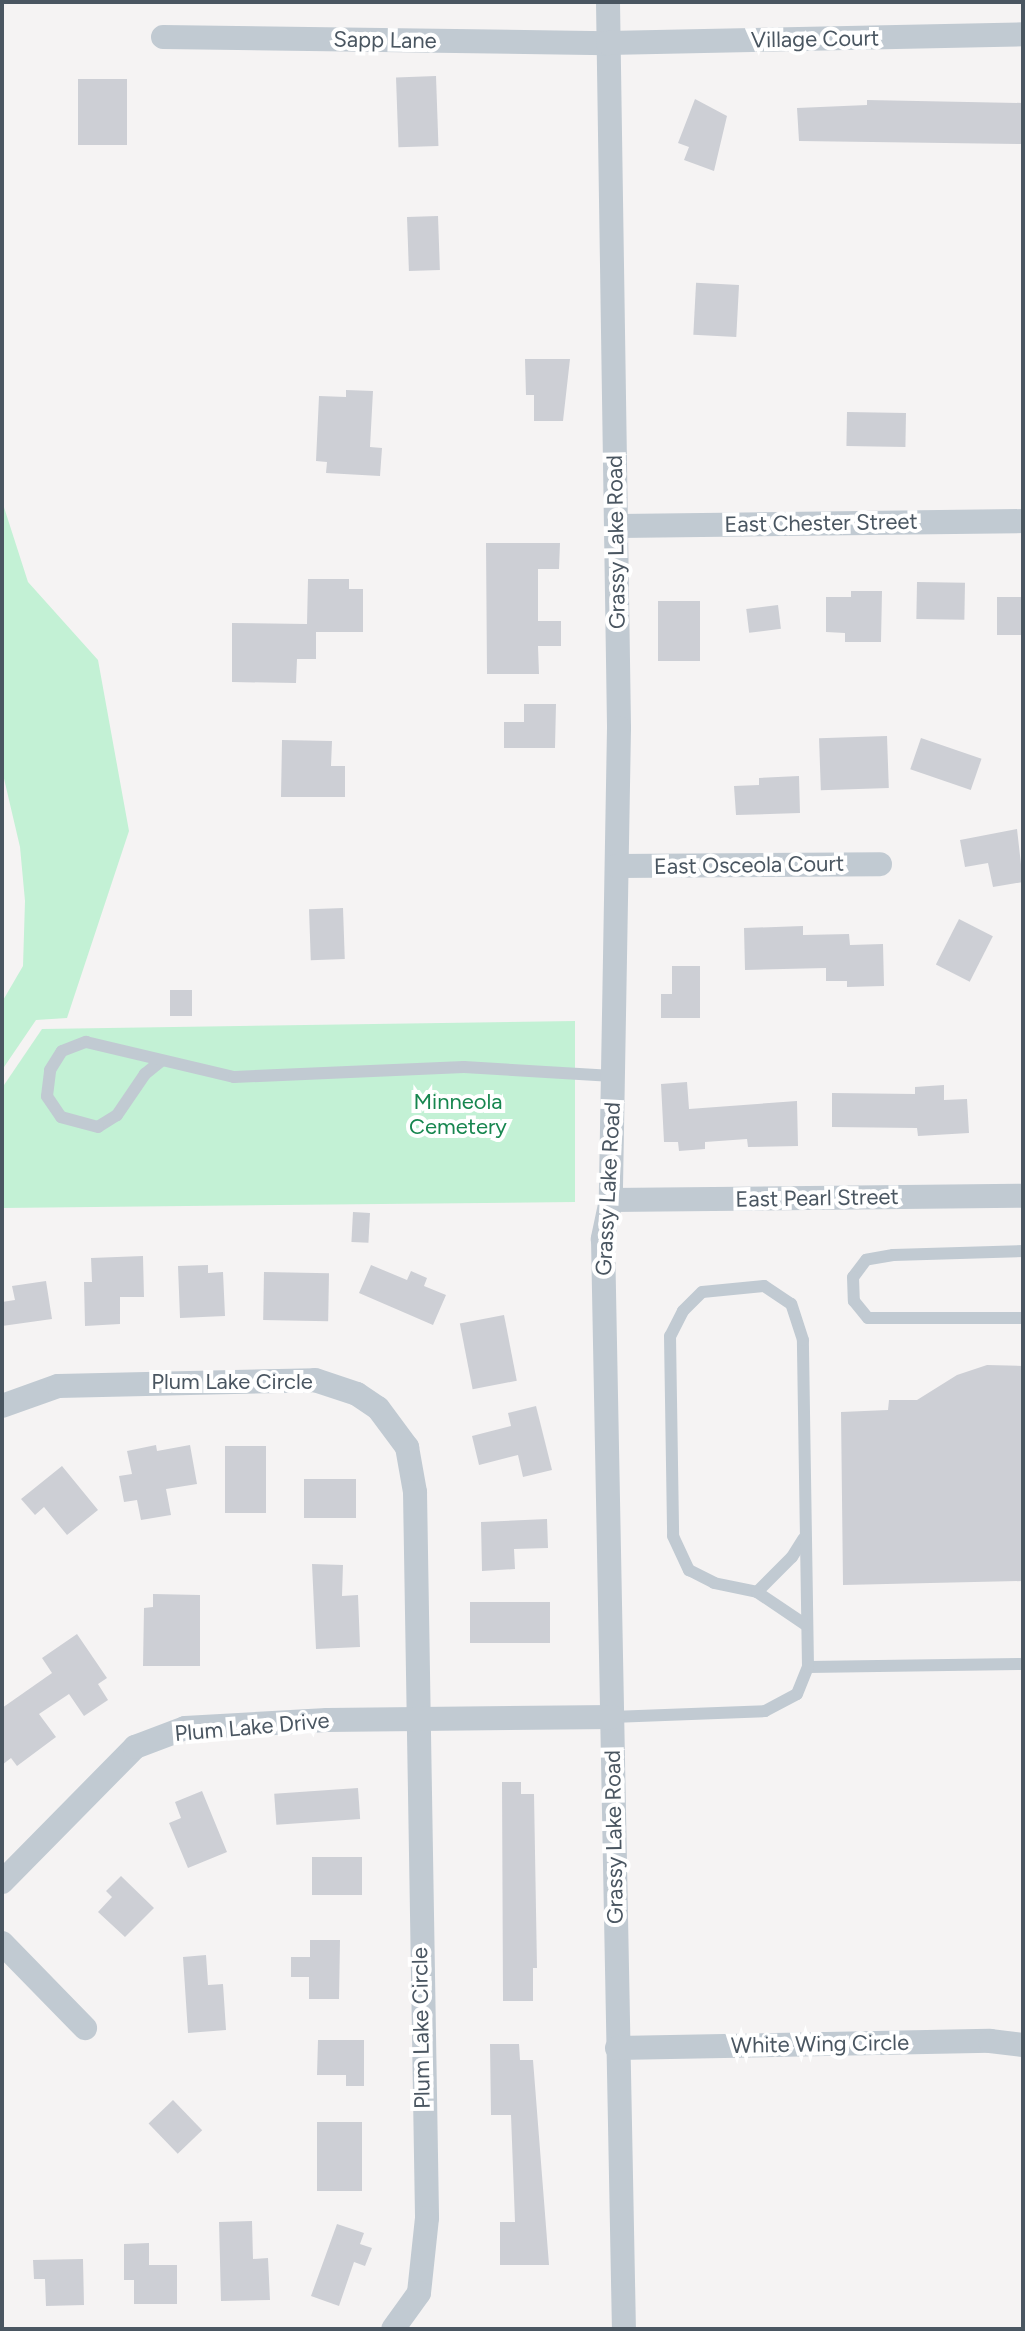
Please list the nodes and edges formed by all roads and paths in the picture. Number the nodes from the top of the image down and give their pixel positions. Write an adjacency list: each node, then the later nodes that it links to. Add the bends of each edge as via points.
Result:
1 (608, 2): 4 (street, Grassy Lake Road)
2 (1023, 34): 4 (street, Village Court)
3 (163, 37): 4 (street, Sapp Lane)
4 (608, 43): 6 (street, Grassy Lake Road, via 611,367)
5 (1023, 521): 6 (street, East Chester Street)
6 (619, 526): 8 (street, Grassy Lake Road)
7 (880, 864): 8 (street, East Osceola Court)
8 (617, 866): 10 (street, Grassy Lake Road)
9 (161, 1061): 9 (lane, via 86,1042 62,1051 50,1070 47,1096 61,1117 98,1127 117,1115 145,1074); 10 (lane, via 234,1077 464,1067)
10 (613, 1076): 12 (street, Grassy Lake Road)
11 (1023, 1196): 12 (street, East Pearl Street)
12 (611, 1200): 21 (street, Grassy Lake Road, via 603,1239)
13 (1023, 1251): 14 (lane, via 893,1255 866,1260 853,1277 854,1301 868,1318)
14 (1023, 1318)
15 (2, 1406): 22 (street, Plum Lake Circle, via 58,1386 315,1380 357,1394 378,1408 412,1462)
16 (805, 1535): 17 (lane, via 792,1557); 17 (lane, via 803,1340 791,1304 764,1286 702,1292 683,1311 670,1336 673,1536 689,1570 714,1583); 18 (lane)
17 (757, 1592): 18 (lane)
18 (806, 1625): 20 (lane)
19 (1023, 1664): 20 (lane)
20 (808, 1667): 21 (lane, via 797,1694 765,1711)
21 (612, 1717): 22 (street); 27 (street, Grassy Lake Road)
22 (418, 1718): 23 (street, Plum Lake Drive, via 185,1728 153,1737 87,1791); 28 (street, Plum Lake Circle, via 427,2218 419,2293)
23 (2, 1882)
24 (2, 1943): 25 (street)
25 (85, 2028)
26 (1023, 2045): 27 (street, White Wing Circle, via 990,2041)
27 (617, 2048): 29 (street, Grassy Lake Road)
28 (393, 2329)
29 (624, 2329)

